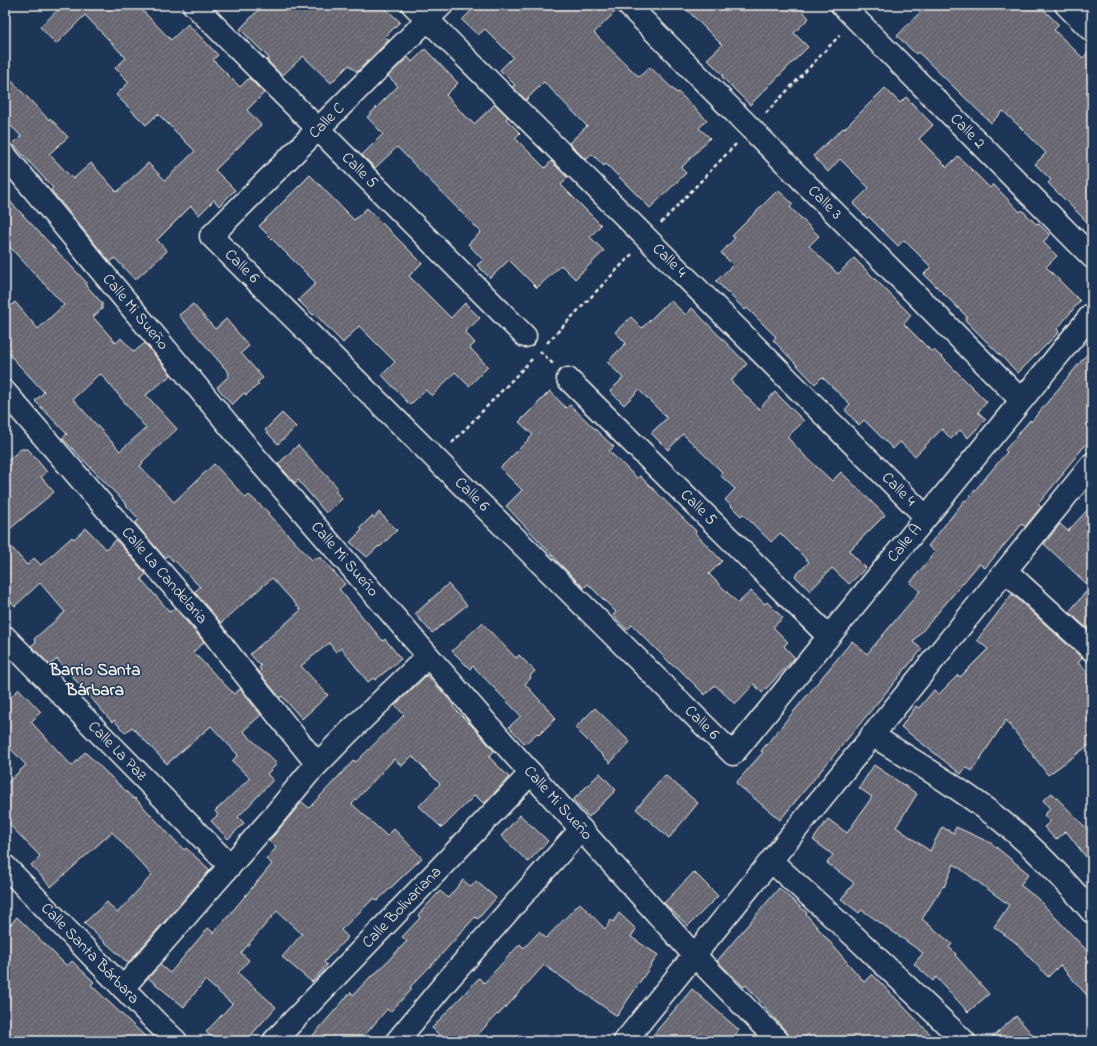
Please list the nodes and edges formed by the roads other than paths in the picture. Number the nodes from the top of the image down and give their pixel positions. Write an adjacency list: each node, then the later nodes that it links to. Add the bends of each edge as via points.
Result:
1 (194, 5): 7 (street, Calle 5)
2 (628, 5): 15 (street, Calle 3)
3 (842, 5): 10 (street, Calle 2)
4 (1066, 5): 6 (street)
5 (428, 10): 7 (street, Calle C); 17 (street, Calle 4)
6 (1092, 31)
7 (318, 129): 9 (street, Calle C); 12 (street, Calle 5)
8 (5, 155): 22 (street, Calle Mi Sueño, via 257,459)
9 (212, 236): 24 (street, Calle 6)
10 (1092, 257)
11 (1092, 314): 15 (street, Calle A)
12 (525, 336)
13 (568, 379): 19 (street, Calle 5)
14 (5, 392): 25 (street, Calle La Candelaria, via 205,623)
15 (1021, 400): 17 (street, Calle A)
16 (1092, 464): 18 (street)
17 (926, 517): 19 (street, Calle A)
18 (1006, 571): 21 (street); 23 (street)
19 (828, 636): 24 (street, Calle A)
20 (5, 637): 30 (street, Calle La Paz)
21 (1092, 650)
22 (428, 656): 25 (street); 26 (street, Calle Mi Sueño)
23 (872, 735): 28 (street); 31 (street, via 964,793 1000,820 1040,856)
24 (733, 754)
25 (317, 764): 30 (street)
26 (531, 773): 27 (street, Calle Mi Sueño); 35 (street, Calle Bolivariana)
27 (581, 829): 32 (street, Calle Mi Sueño); 36 (street)
28 (770, 861): 32 (street); 39 (street, via 854,936)
29 (5, 866): 33 (street, Calle Santa Bárbara)
30 (230, 866): 33 (street)
31 (1092, 912)
32 (694, 955): 37 (street); 38 (street, Calle Mi Sueño)
33 (124, 988): 34 (street, Calle Santa Bárbara)
34 (176, 1041)
35 (274, 1041)
36 (397, 1041)
37 (625, 1041)
38 (778, 1041)
39 (964, 1041)

